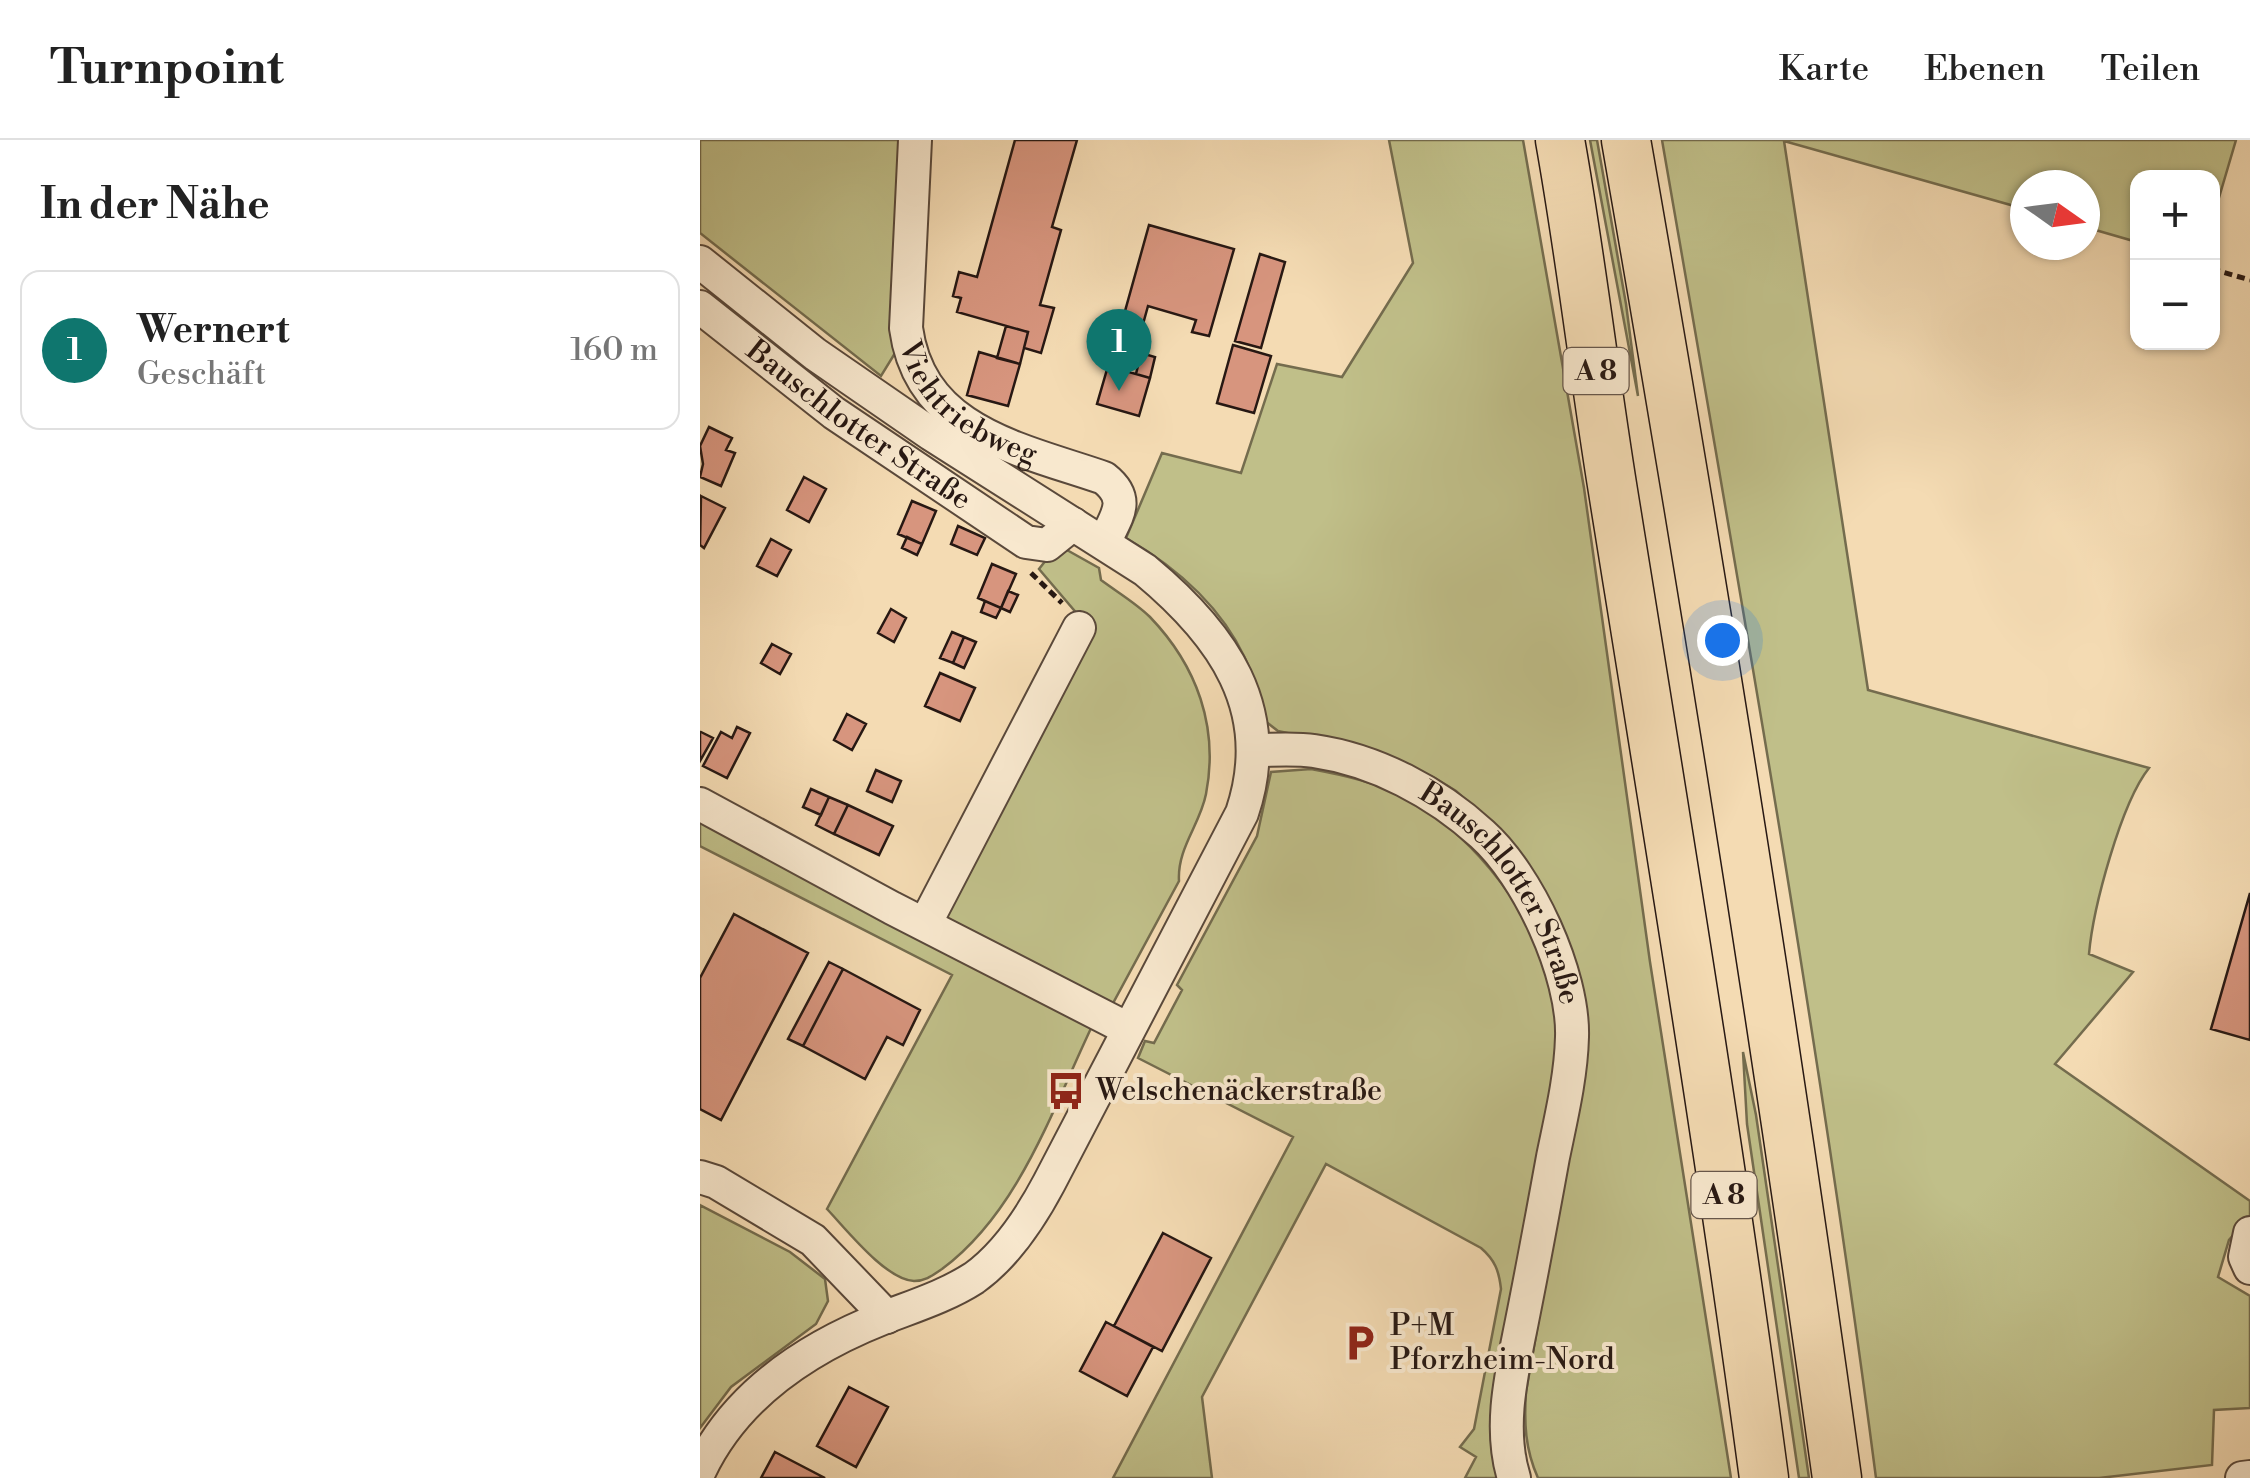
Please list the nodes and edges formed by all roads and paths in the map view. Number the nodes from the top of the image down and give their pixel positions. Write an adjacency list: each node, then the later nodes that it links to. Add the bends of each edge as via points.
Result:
1 (915, 140): 10 (street, Viehtriebweg, via 906,328 921,381 936,400 992,440 1116,487 1119,509)
2 (1560, 140): 22 (highway, A 8)
3 (1626, 140): 23 (highway, A 8, via 1729,749)
4 (700, 262): 8 (street, Bauschlotter Straße, via 814,354)
5 (2220, 271): 6 (path)
6 (2250, 280)
7 (700, 307): 9 (street, Bauschlotter Straße, via 834,413)
8 (1073, 524): 9 (street, via 1047,545); 10 (street, Bauschlotter Straße)
9 (1026, 542): 11 (path, via 1024,562)
10 (1104, 543): 12 (street, Bauschlotter Straße, via 1173,594 1214,637 1236,676)
11 (1079, 628): 14 (street)
12 (1254, 750): 15 (street, via 1242,813); 21 (street, Bauschlotter Straße, via 1312,750 1421,788 1505,858 1554,950 1572,1037 1511,1375 1506,1440)
13 (700, 804): 14 (street)
14 (925, 924): 15 (street)
15 (1128, 1028): 19 (street, via 1020,1231 977,1276)
16 (700, 1177): 19 (street, via 813,1240)
17 (2250, 1233): 18 (street)
18 (2250, 1268)
19 (886, 1317): 20 (street, via 786,1368 741,1408)
20 (700, 1470)
21 (1514, 1478)
22 (1764, 1478)
23 (1836, 1478)
24 (2242, 1478): 25 (street)
25 (2250, 1478)

